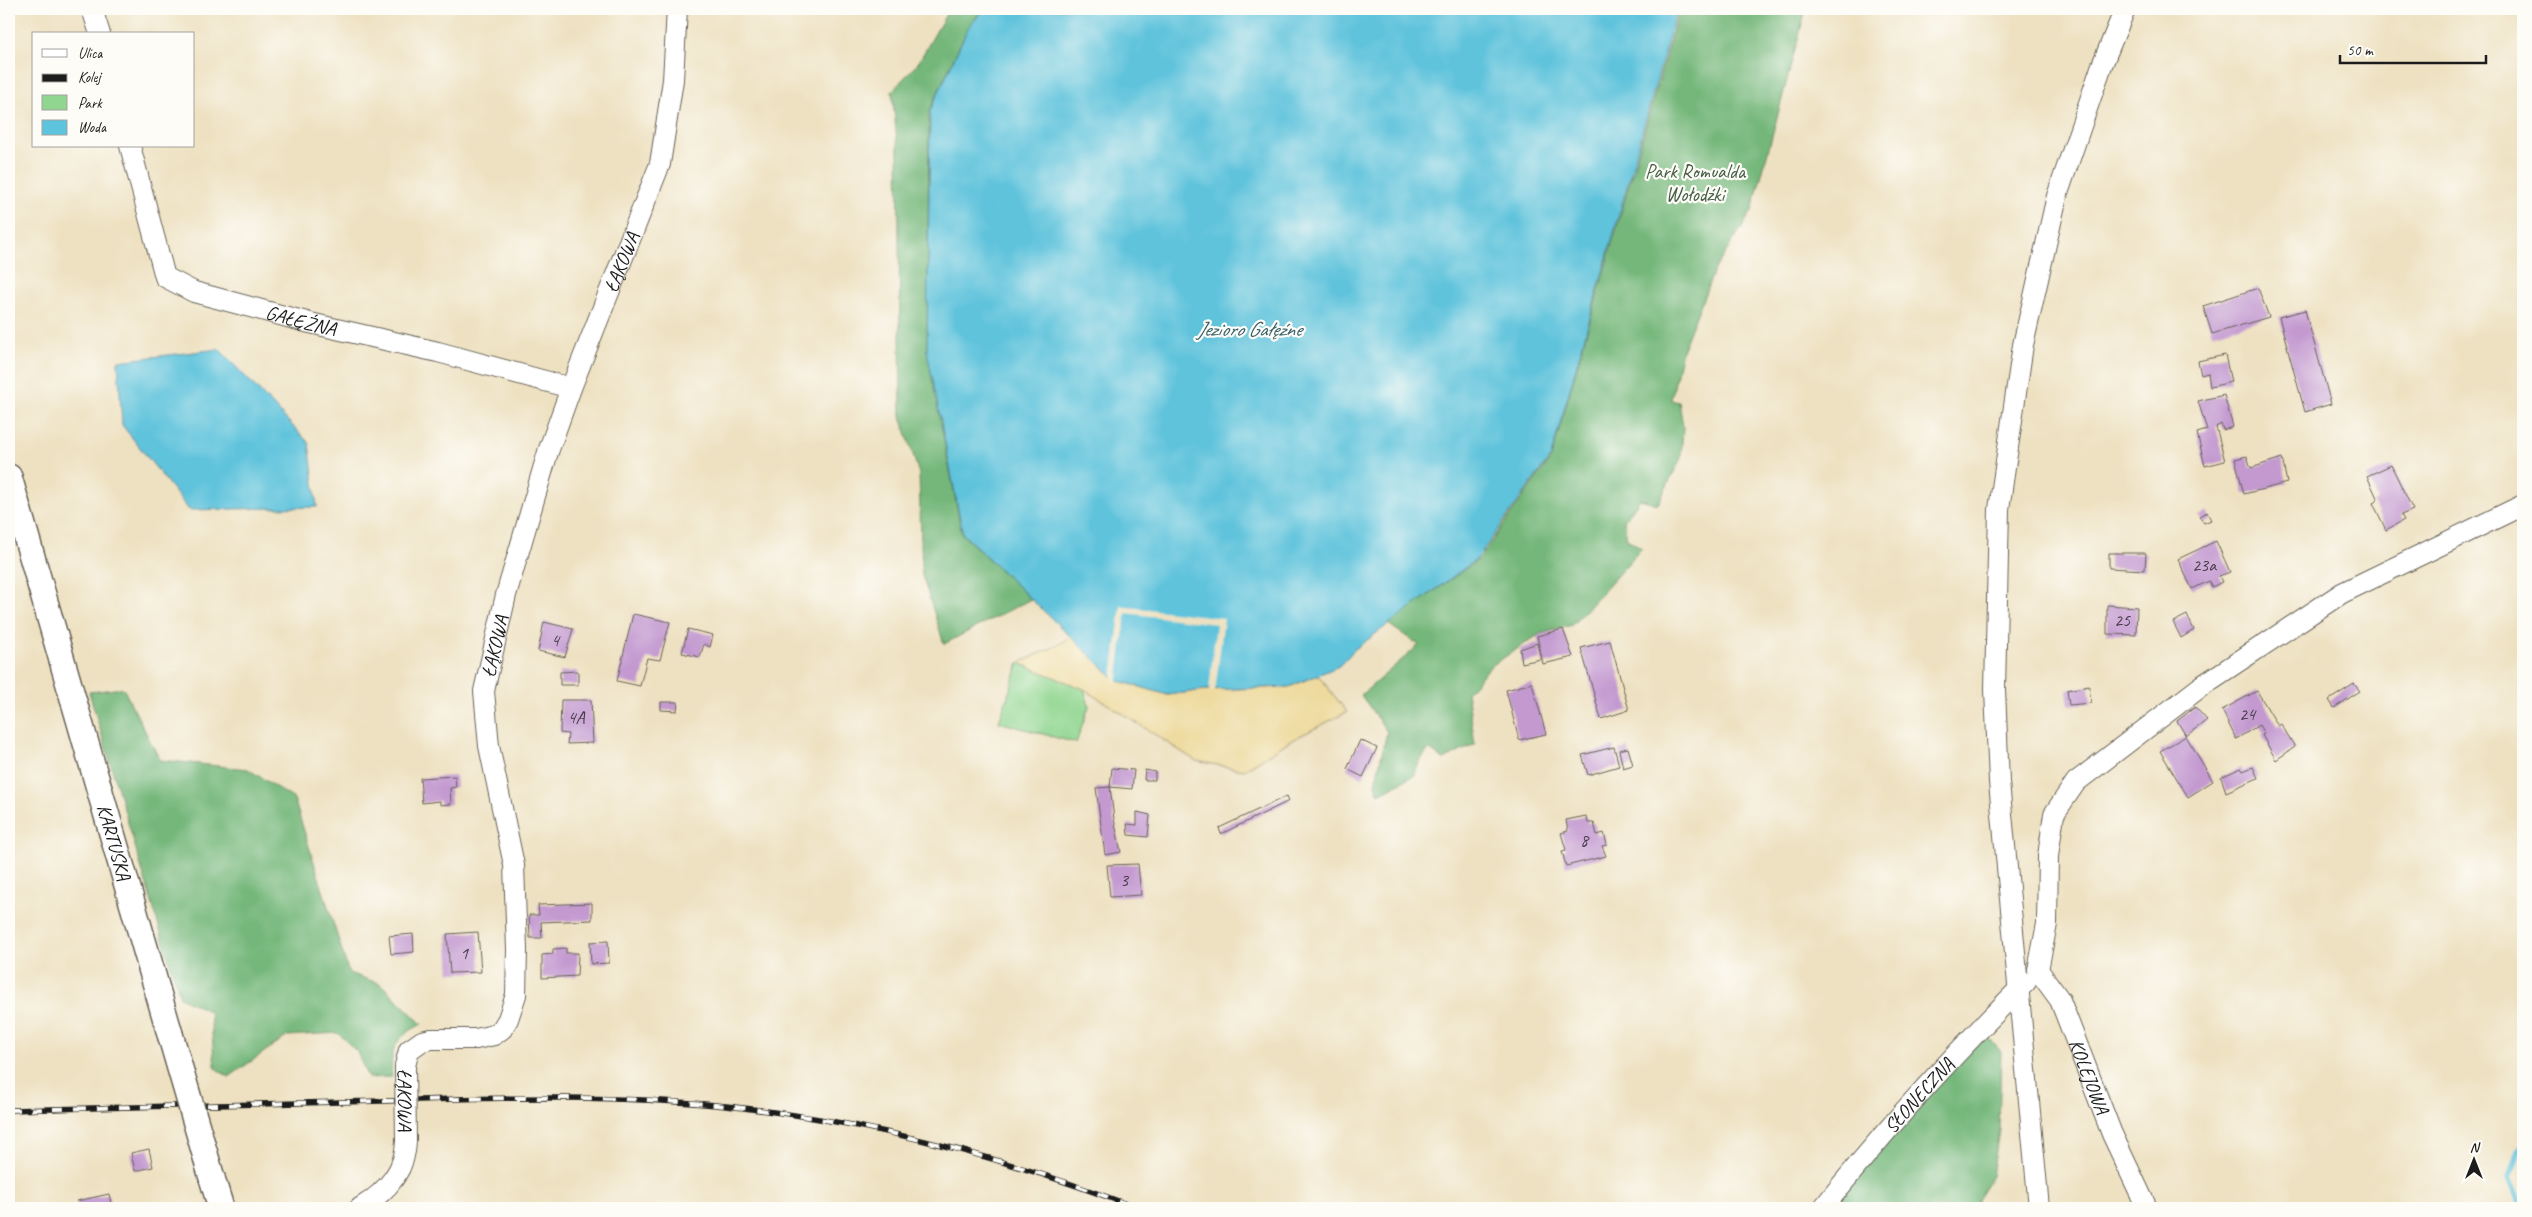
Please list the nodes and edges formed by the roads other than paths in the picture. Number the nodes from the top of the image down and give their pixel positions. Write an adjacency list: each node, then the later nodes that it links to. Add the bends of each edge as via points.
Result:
1 (92, 9): 4 (street)
2 (677, 9): 6 (street, ŁĄKOWA, via 673,80 660,164)
3 (2125, 9): 10 (street, via 2057,196 2023,345 1999,509 1995,690 1998,763)
4 (99, 32)
5 (131, 148): 6 (street, GAŁĘŹNA, via 165,277 194,292)
6 (571, 388): 12 (street, ŁĄKOWA, bridge, via 548,452 506,595 484,691 489,746 514,865 516,995 508,1019 494,1035 432,1039 408,1050 405,1066 405,1156 398,1173 380,1194)
7 (9, 477): 11 (main road, KARTUSKA, bridge)
8 (2523, 505): 9 (street, via 2342,593 2203,685 2076,782 2054,814 2048,856 2047,924)
9 (2038, 970): 10 (street); 15 (street, KOLEJOWA, via 2060,1000 2112,1134)
10 (2019, 989): 13 (street, SŁONECZNA, via 1871,1147); 14 (street)
11 (220, 1208)
12 (360, 1208)
13 (1824, 1208)
14 (2039, 1208)
15 (2147, 1208)

